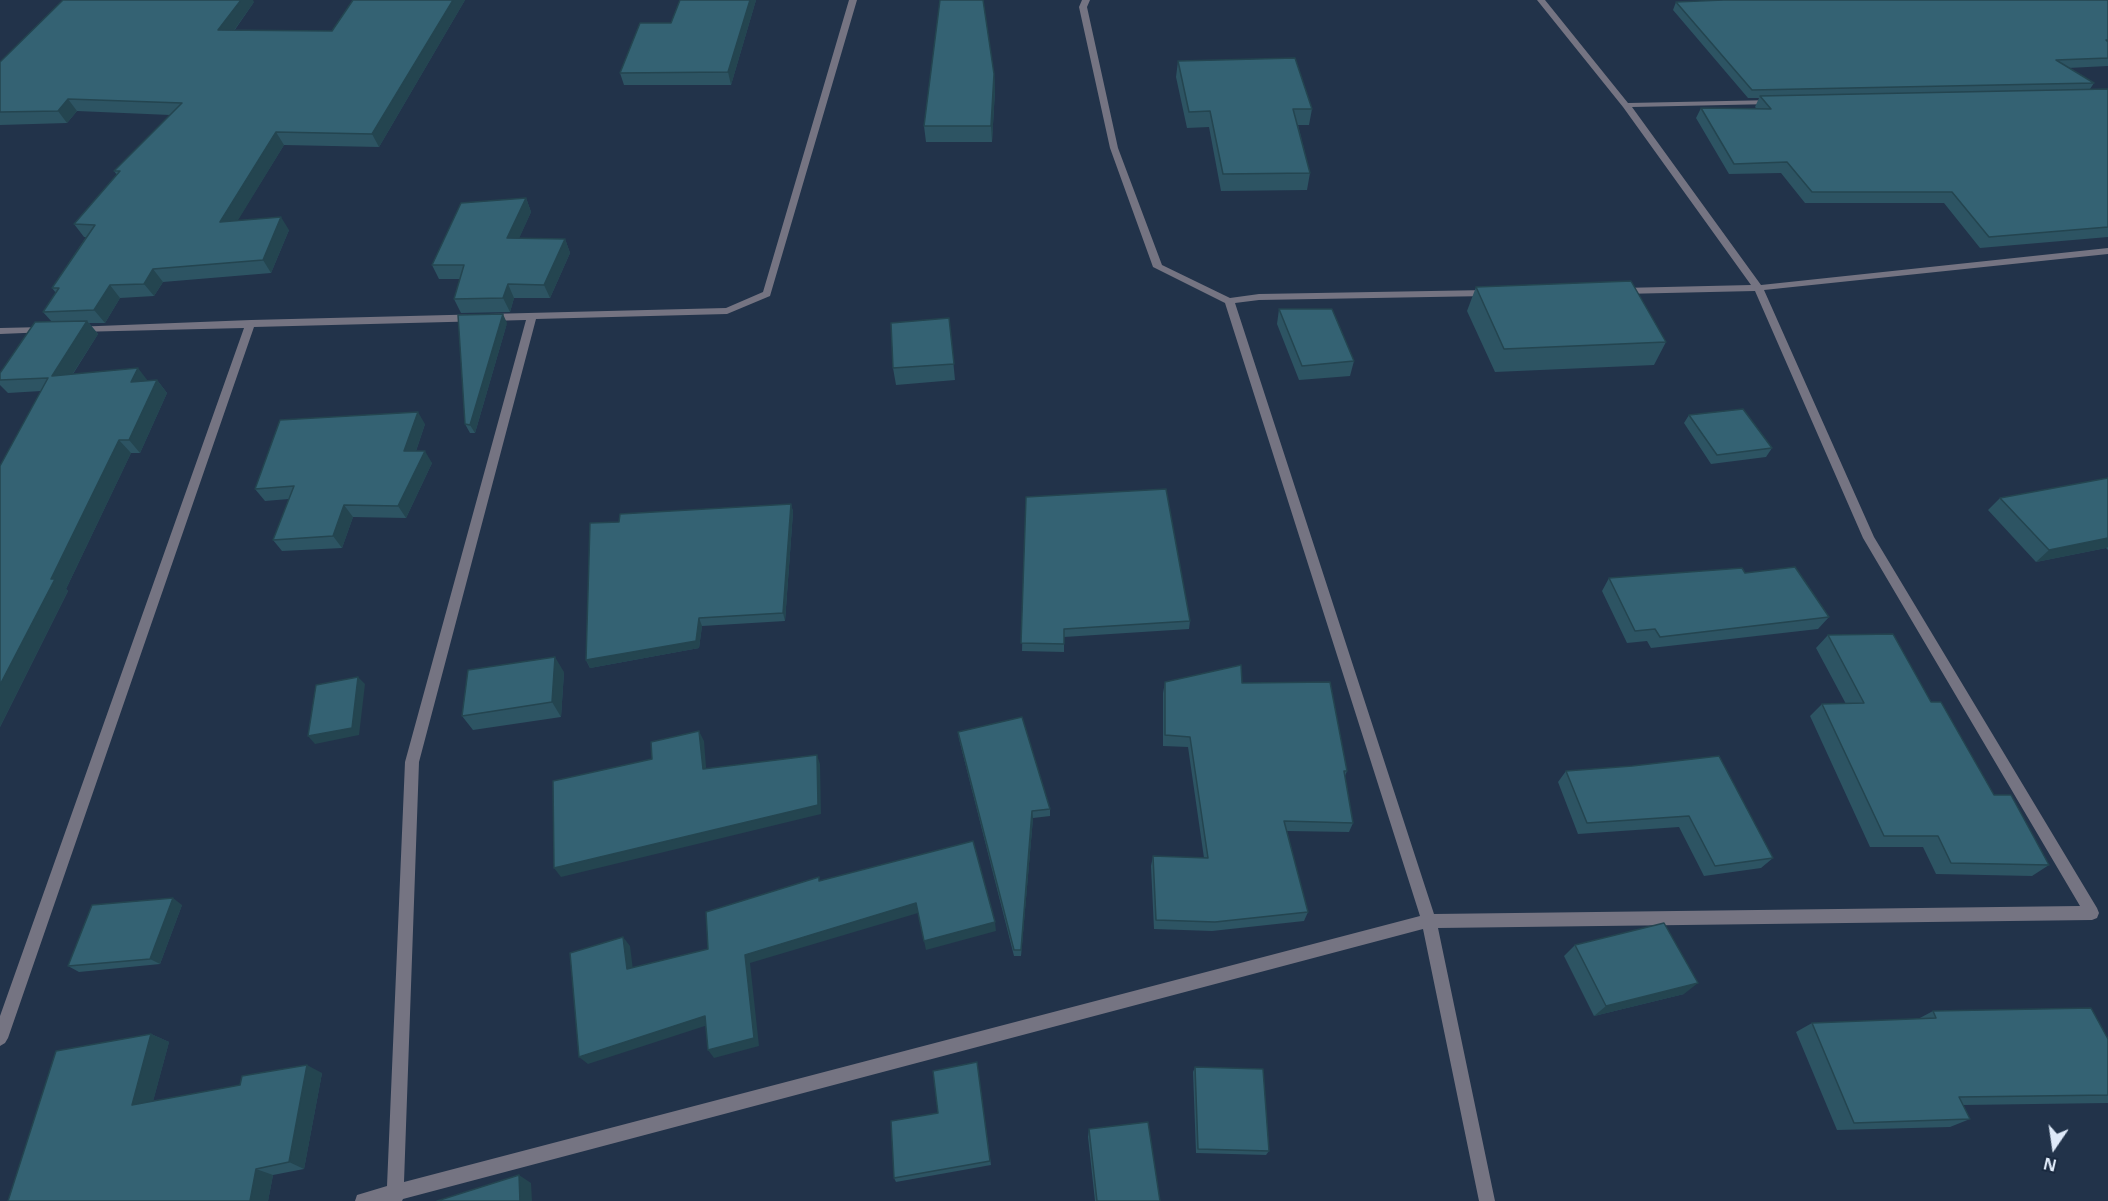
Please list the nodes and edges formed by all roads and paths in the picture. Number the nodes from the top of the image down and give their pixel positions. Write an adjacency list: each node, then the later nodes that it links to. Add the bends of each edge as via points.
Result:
1 (854, 0): 11 (street, via 767,294 727,311)
2 (1086, 0): 10 (street, via 1083,8 1114,148 1158,267)
3 (1541, 0): 5 (street)
4 (1778, 102): 5 (street)
5 (1626, 105): 7 (street)
6 (2108, 251): 7 (street)
7 (1758, 288): 8 (street); 14 (street, via 1869,538 2092,913)
8 (1615, 291)
9 (1497, 293): 10 (street, via 1259,297)
10 (1229, 301): 14 (street)
11 (532, 315): 12 (street); 16 (street, via 412,762)
12 (251, 323): 13 (street); 15 (street)
13 (0, 331)
14 (1429, 921): 16 (street); 18 (street)
15 (0, 1038)
16 (395, 1197): 17 (street)
17 (363, 1201)
18 (1487, 1201)

